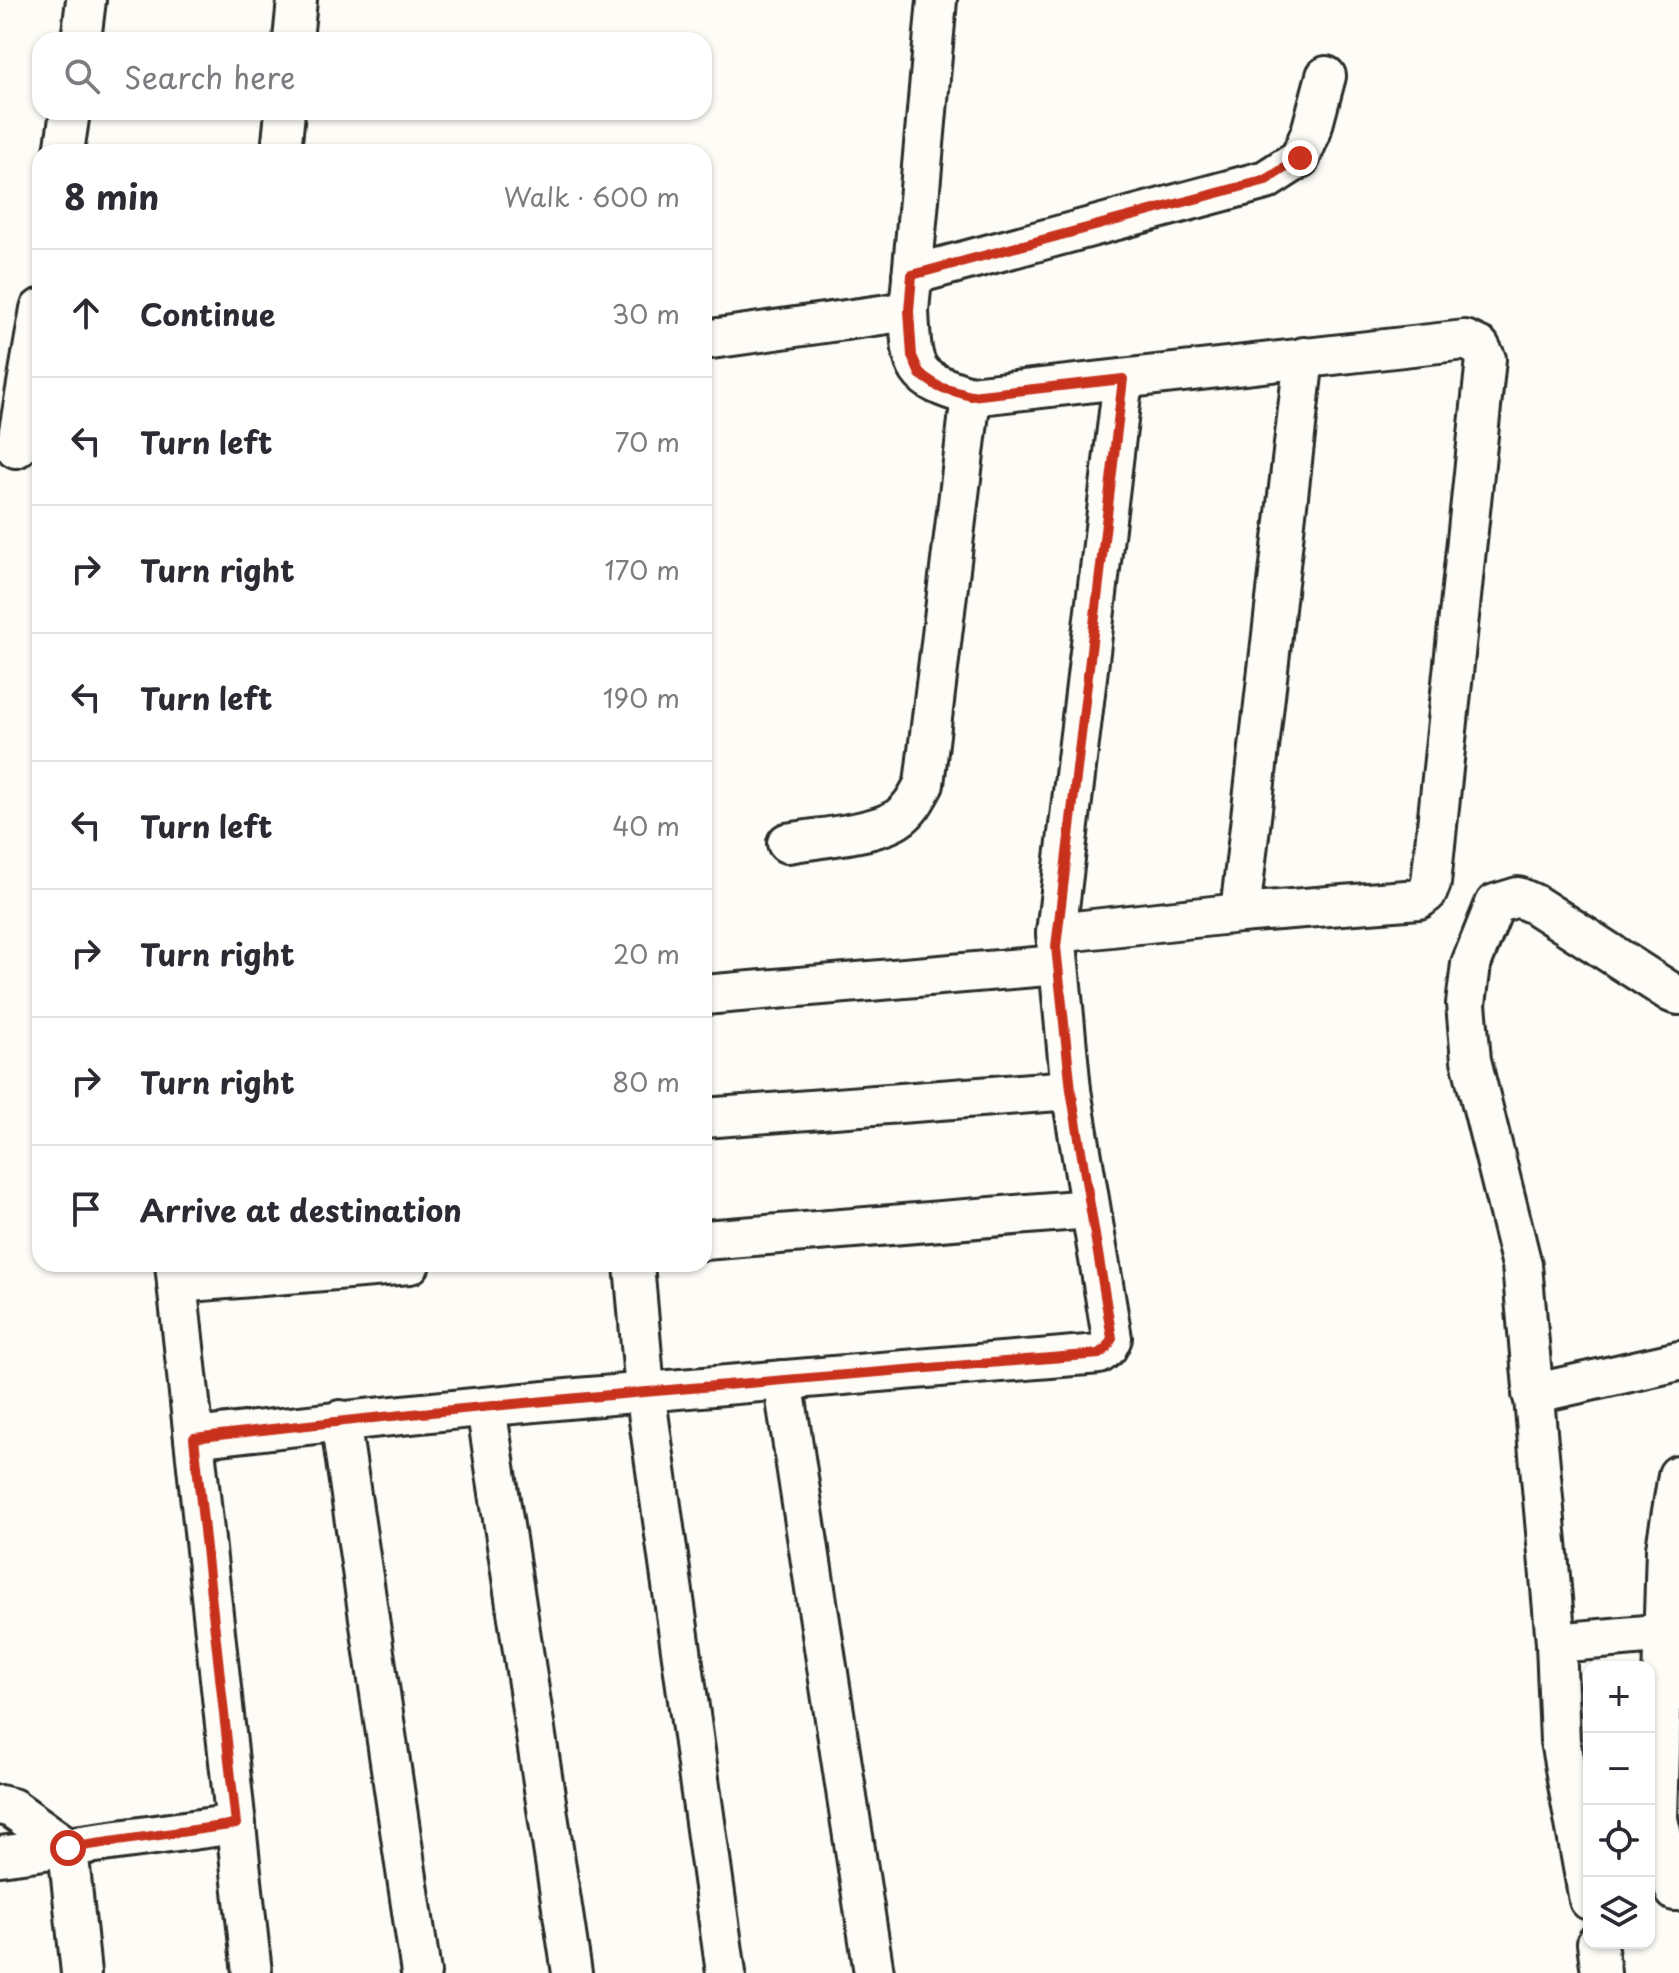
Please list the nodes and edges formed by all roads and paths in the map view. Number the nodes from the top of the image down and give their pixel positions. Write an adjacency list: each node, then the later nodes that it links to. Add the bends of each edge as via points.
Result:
1 (86, 0): 4 (street)
2 (297, 0): 5 (street)
3 (937, 0): 11 (street)
4 (82, 32)
5 (294, 32)
6 (1326, 76): 11 (street, via 1300,158 1266,180)
7 (69, 120): 9 (street)
8 (284, 120): 10 (street)
9 (65, 144)
10 (282, 144)
11 (911, 293): 12 (street); 16 (street, via 912,356 920,374 939,387)
12 (712, 338)
13 (1304, 357): 15 (street); 19 (street); 19 (street, via 1465,340 1480,347 1486,359 1431,883 1419,899)
14 (32, 363): 17 (street)
15 (1123, 379): 16 (street); 20 (street)
16 (971, 396): 18 (street, via 924,784 896,820)
17 (19, 451)
18 (787, 843)
19 (1240, 913): 20 (street)
20 (1057, 949): 21 (street); 23 (street)
21 (712, 994)
22 (1679, 995): 33 (street, via 1518,897 1495,904 1471,964 1466,1004 1471,1060 1522,1265)
23 (1071, 1090): 24 (street); 25 (street)
24 (712, 1117)
25 (1090, 1209): 26 (street); 31 (street, via 1112,1338 1099,1354)
26 (712, 1239)
27 (202, 1272): 29 (street)
28 (635, 1272): 32 (street)
29 (176, 1273): 36 (street)
30 (1679, 1361): 33 (street)
31 (783, 1380): 32 (street); 52 (street)
32 (645, 1391): 34 (street); 51 (street)
33 (1532, 1394): 39 (street)
34 (486, 1407): 35 (street); 50 (street)
35 (340, 1420): 36 (street); 49 (street)
36 (194, 1438): 41 (street)
37 (1678, 1475): 38 (street, via 1666,1548)
38 (1670, 1633): 39 (street); 45 (street, via 1658,1819)
39 (1587, 1639): 44 (street, via 1560,1741)
40 (0, 1805): 42 (street)
41 (236, 1824): 42 (street); 48 (street)
42 (68, 1848): 43 (street); 47 (street)
43 (0, 1856)
44 (1585, 1877)
45 (1675, 1891)
46 (1598, 1949): 53 (street)
47 (81, 1973)
48 (252, 1973)
49 (421, 1973)
50 (572, 1973)
51 (726, 1973)
52 (874, 1973)
53 (1601, 1973)

